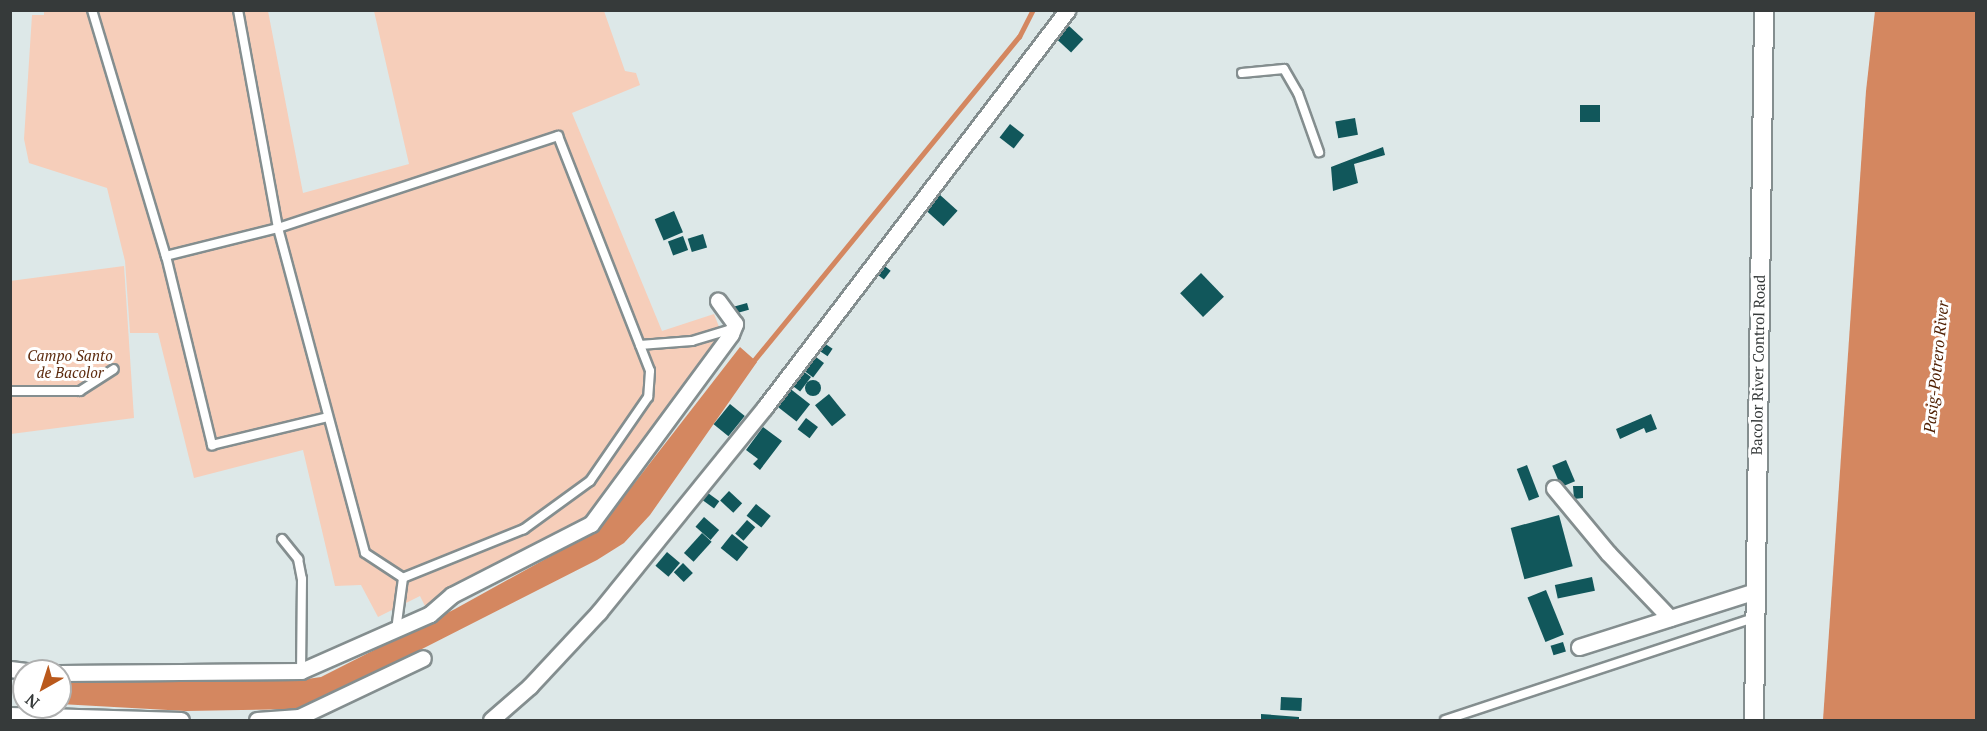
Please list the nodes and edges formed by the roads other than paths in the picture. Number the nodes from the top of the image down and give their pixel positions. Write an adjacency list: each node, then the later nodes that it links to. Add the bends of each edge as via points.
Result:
1 (92, 10): 8 (lane)
2 (238, 10): 7 (lane)
3 (1068, 10): 30 (street, via 765,406 620,587 530,686)
4 (1764, 10): 18 (street, Bacolor River Control Road)
5 (1242, 73): 6 (lane, via 1284,69 1298,93)
6 (1319, 152)
7 (278, 228): 8 (lane); 11 (lane, via 558,136); 14 (lane)
8 (166, 256): 14 (lane, via 212,446)
9 (718, 301): 10 (street, via 735,324)
10 (733, 329): 11 (lane, via 692,341); 21 (street, via 591,524 462,590)
11 (639, 345): 17 (lane, via 650,371 648,397 590,481 524,530)
12 (114, 369): 13 (lane, via 80,391)
13 (10, 391)
14 (328, 417): 17 (lane, via 364,553)
15 (1554, 488): 20 (street)
16 (282, 539): 24 (lane, via 298,559 302,579)
17 (403, 578): 21 (lane)
18 (1756, 591): 19 (street, Bacolor River Control Road); 20 (street)
19 (1755, 617): 31 (lane); 32 (street, Bacolor River Control Road)
20 (1670, 618): 22 (street)
21 (396, 631): 24 (street)
22 (1579, 647)
23 (423, 658): 29 (street, via 299,717)
24 (301, 671): 25 (street)
25 (72, 674)
26 (10, 715): 27 (street)
27 (94, 719): 28 (street)
28 (181, 720)
29 (257, 720)
30 (491, 720)
31 (1445, 720)
32 (1754, 720)

